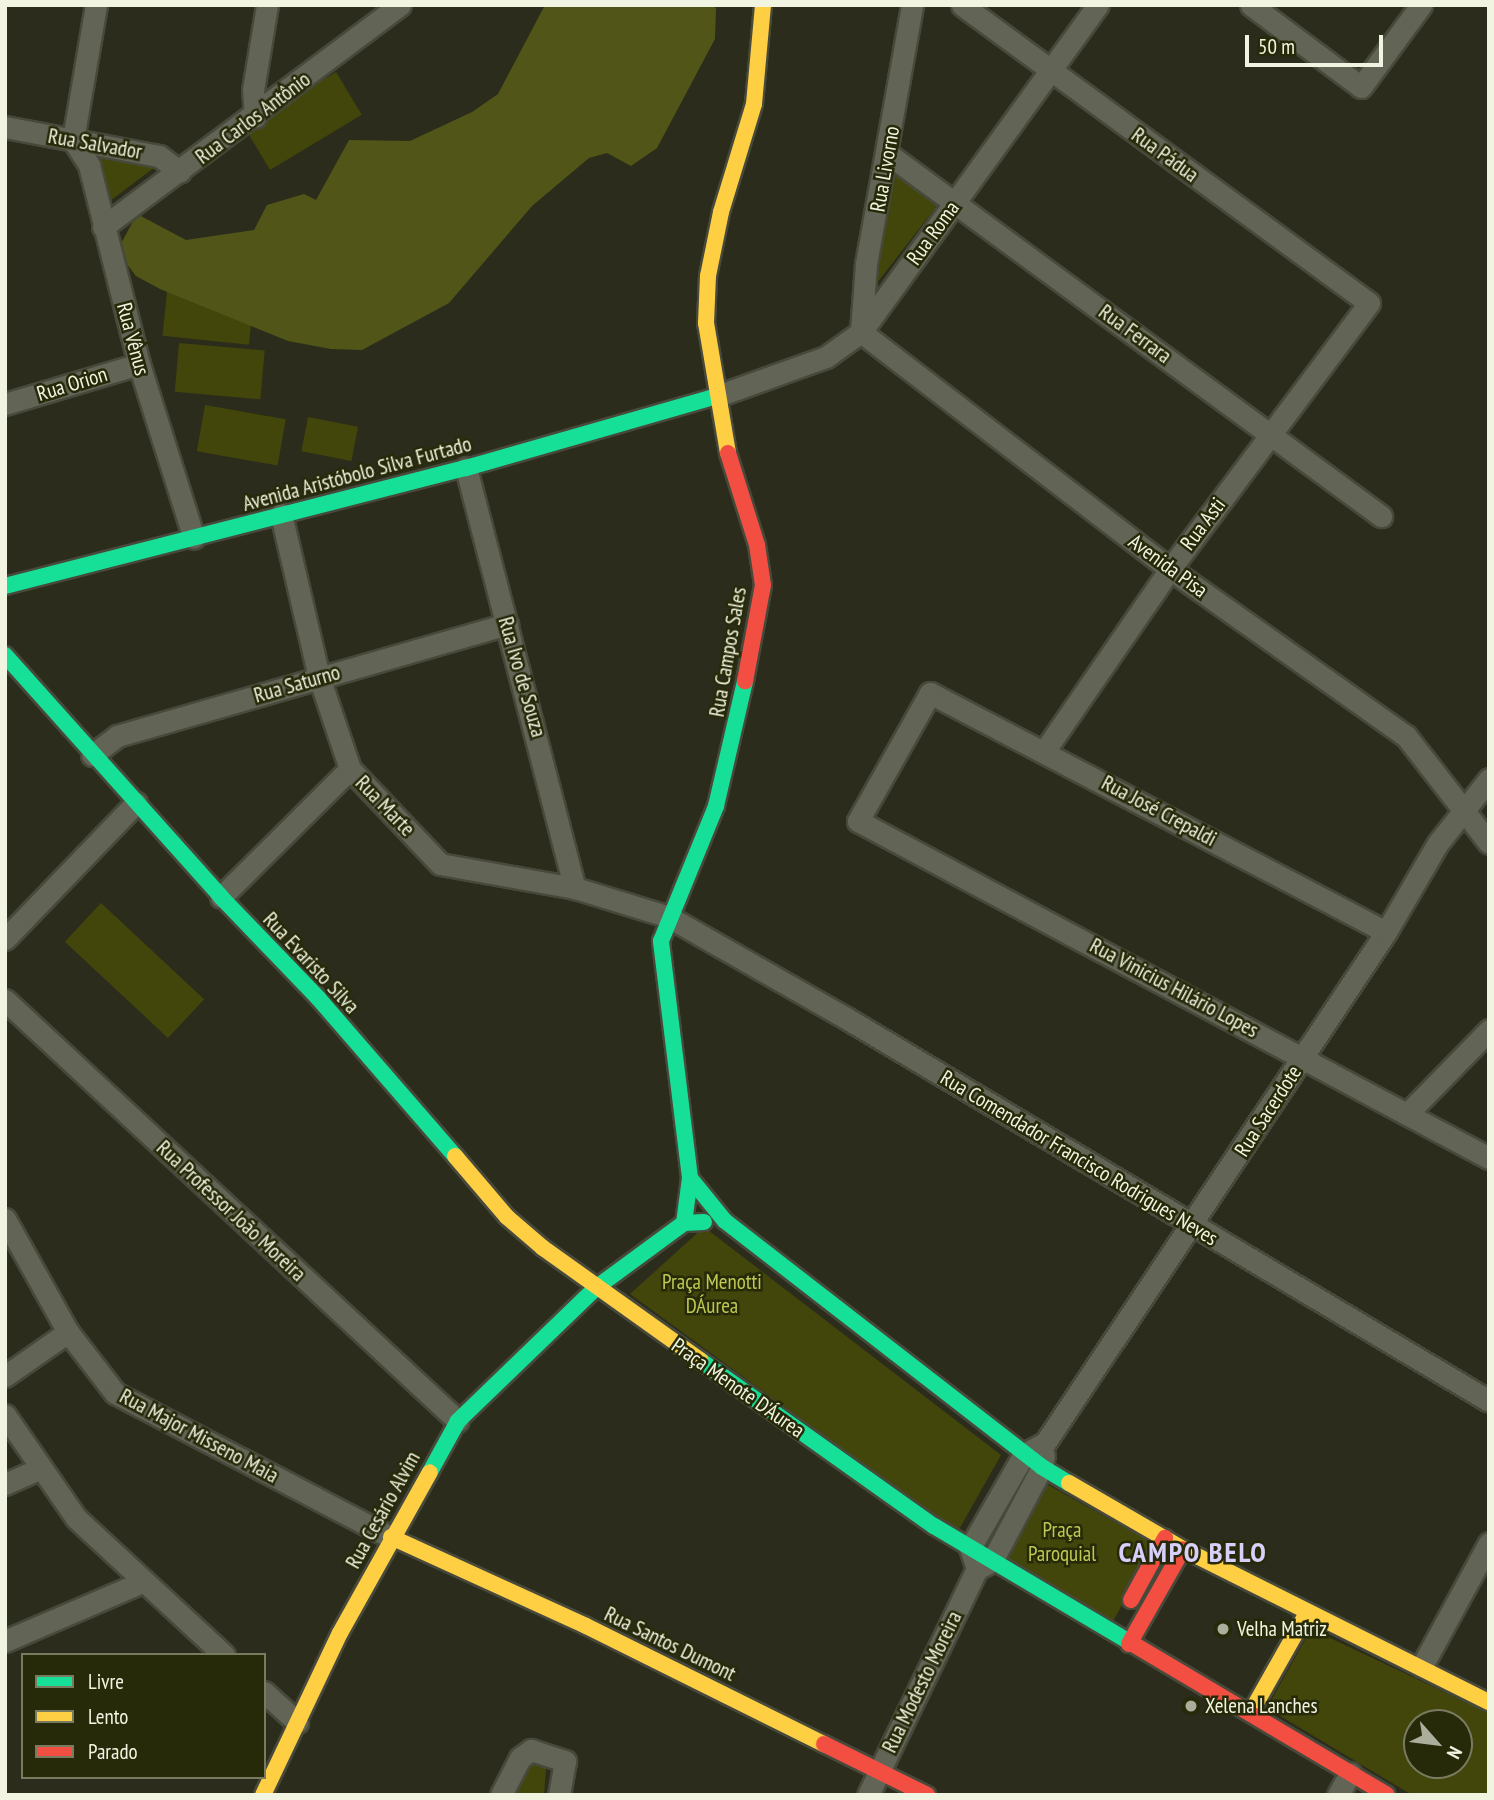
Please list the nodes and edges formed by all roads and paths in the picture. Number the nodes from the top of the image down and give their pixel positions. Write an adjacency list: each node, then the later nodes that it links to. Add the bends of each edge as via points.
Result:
1 (96, 5): 13 (street)
2 (267, 5): 11 (street, via 253,90)
3 (400, 5): 11 (street, Rua Carlos Antônio)
4 (763, 5): 21 (street, Rua Campos Sales, via 754,104 721,212 708,276 706,323)
5 (912, 5): 14 (street, Rua Livorno)
6 (962, 5): 10 (street, Rua Pádua)
7 (1098, 5): 10 (street, Rua Roma)
8 (1251, 5): 9 (street, via 1361,87)
9 (1421, 5)
10 (1051, 71): 16 (street, Rua Roma); 18 (street, Rua Pádua)
11 (255, 117): 15 (street, Rua Carlos Antônio)
12 (5, 127): 13 (street, Rua Salvador)
13 (73, 140): 15 (street, Rua Salvador, via 159,156); 17 (street, Rua Vênus, via 89,165)
14 (888, 154): 16 (street, Rua Ferrara); 19 (street, Rua Livorno, via 866,264)
15 (180, 172): 17 (street, Rua Carlos Antônio)
16 (953, 203): 19 (street, Rua Roma); 23 (street, Rua Ferrara)
17 (103, 227): 20 (street, Rua Vênus)
18 (1369, 303): 23 (street, Rua Asti)
19 (861, 332): 21 (street, Rua Roma, via 826,357); 28 (street, Avenida Pisa)
20 (139, 364): 22 (street, Rua Orion); 27 (street, Rua Vênus)
21 (717, 396): 24 (street, Avenida Aristóbolo Silva Furtado); 43 (street, Rua Campos Sales, via 757,545 763,585 733,745 716,806)
22 (5, 404)
23 (1271, 433): 26 (street, Rua Ferrara); 28 (street, Rua Asti)
24 (466, 467): 25 (street, Avenida Aristóbolo Silva Furtado); 30 (street, Rua Ivo de Souza)
25 (281, 514): 27 (street, Avenida Aristóbolo Silva Furtado); 32 (street, Rua Marte)
26 (1381, 516)
27 (194, 538): 29 (street, Avenida Aristóbolo Silva Furtado)
28 (1170, 569): 33 (street, Rua Asti); 38 (street, Avenida Pisa, via 1406,736)
29 (5, 586)
30 (507, 624): 32 (street, Rua Saturno); 41 (street, Rua Ivo de Souza)
31 (5, 655): 34 (street, Rua Evaristo Silva)
32 (320, 677): 34 (street, Rua Saturno, via 117,736); 35 (street, Rua Marte)
33 (1045, 750): 39 (street, Rua José Crepaldi, via 930,693); 44 (street, Rua José Crepaldi)
34 (92, 755): 37 (street, Rua Evaristo Silva)
35 (349, 769): 41 (street, Rua Marte, via 440,864); 42 (street)
36 (1489, 779): 38 (street, Rua Sacerdote)
37 (136, 803): 42 (street, Rua Evaristo Silva); 45 (street)
38 (1464, 810): 40 (street, Avenida Pisa); 44 (street, Rua Sacerdote, via 1438,843)
39 (858, 821): 48 (street, Rua Vinicius Hilário Lopes)
40 (1489, 843)
41 (575, 888): 43 (street, Rua Marte)
42 (221, 897): 57 (street, Rua Evaristo Silva, via 319,999 507,1217)
43 (668, 917): 51 (street, Rua Campos Sales, via 660,942); 55 (street, Rua Comendador Francisco Rodrigues Neves, via 846,1017)
44 (1386, 932): 48 (street, Rua Sacerdote)
45 (5, 939)
46 (5, 1000): 62 (street, Rua Professor João Moreira)
47 (1489, 1030): 49 (street)
48 (1304, 1056): 49 (street, Rua Vinicius Hilário Lopes); 55 (street, Rua Sacerdote)
49 (1408, 1113): 50 (street, Rua Vinicius Hilário Lopes)
50 (1489, 1158)
51 (690, 1178): 53 (street); 54 (street, Rua Campos Sales)
52 (5, 1219): 56 (street, Rua Major Misseno Maia)
53 (725, 1221): 54 (street); 64 (street)
54 (684, 1223): 57 (street)
55 (1192, 1226): 60 (street, Rua Comendador Francisco Rodrigues Neves); 63 (street, Rua Sacerdote)
56 (12, 1250): 58 (street, Rua Major Misseno Maia)
57 (597, 1287): 62 (street, Rua Cesário Alvim); 72 (street, Praça Menote D'Áurea)
58 (68, 1332): 59 (street); 68 (street, Rua Major Misseno Maia, via 115,1393)
59 (5, 1376)
60 (1489, 1401)
61 (5, 1415): 66 (street)
62 (458, 1421): 68 (street, Rua Cesário Alvim)
63 (1045, 1443): 64 (street, Rua Sacerdote); 65 (street, Rua Sacerdote)
64 (1024, 1454): 65 (street); 72 (street)
65 (1042, 1467): 69 (street); 72 (street)
66 (41, 1468): 67 (street); 73 (street, via 76,1518)
67 (5, 1484)
68 (391, 1537): 83 (street, Rua Cesário Alvim); 84 (street, Rua Santos Dumont)
69 (1164, 1538): 71 (street); 75 (street)
70 (1489, 1543): 79 (street)
71 (1183, 1549): 74 (street); 77 (street)
72 (980, 1559): 75 (street, Praça Menote D'Áurea); 84 (street, Rua Modesto Moreira)
73 (144, 1581): 76 (street); 78 (street)
74 (1307, 1613): 79 (street); 82 (street)
75 (1119, 1622): 77 (street, Praça Menote D'Áurea)
76 (5, 1641)
77 (1129, 1644): 82 (street, Praça Menote D'Áurea)
78 (222, 1653)
79 (1422, 1666): 81 (street)
80 (266, 1694): 83 (street)
81 (1489, 1703)
82 (1251, 1712): 85 (street, Praça Menote D'Áurea)
83 (296, 1722): 86 (street, Rua Cesário Alvim)
84 (880, 1770): 89 (street, Rua Modesto Moreira); 90 (street, Rua Santos Dumont)
85 (1350, 1773): 91 (street); 92 (street, Praça Menote D'Áurea)
86 (263, 1795)
87 (500, 1795): 88 (street, via 520,1758 531,1750 565,1761)
88 (559, 1795)
89 (868, 1795)
90 (927, 1795)
91 (1338, 1795)
92 (1387, 1795)

